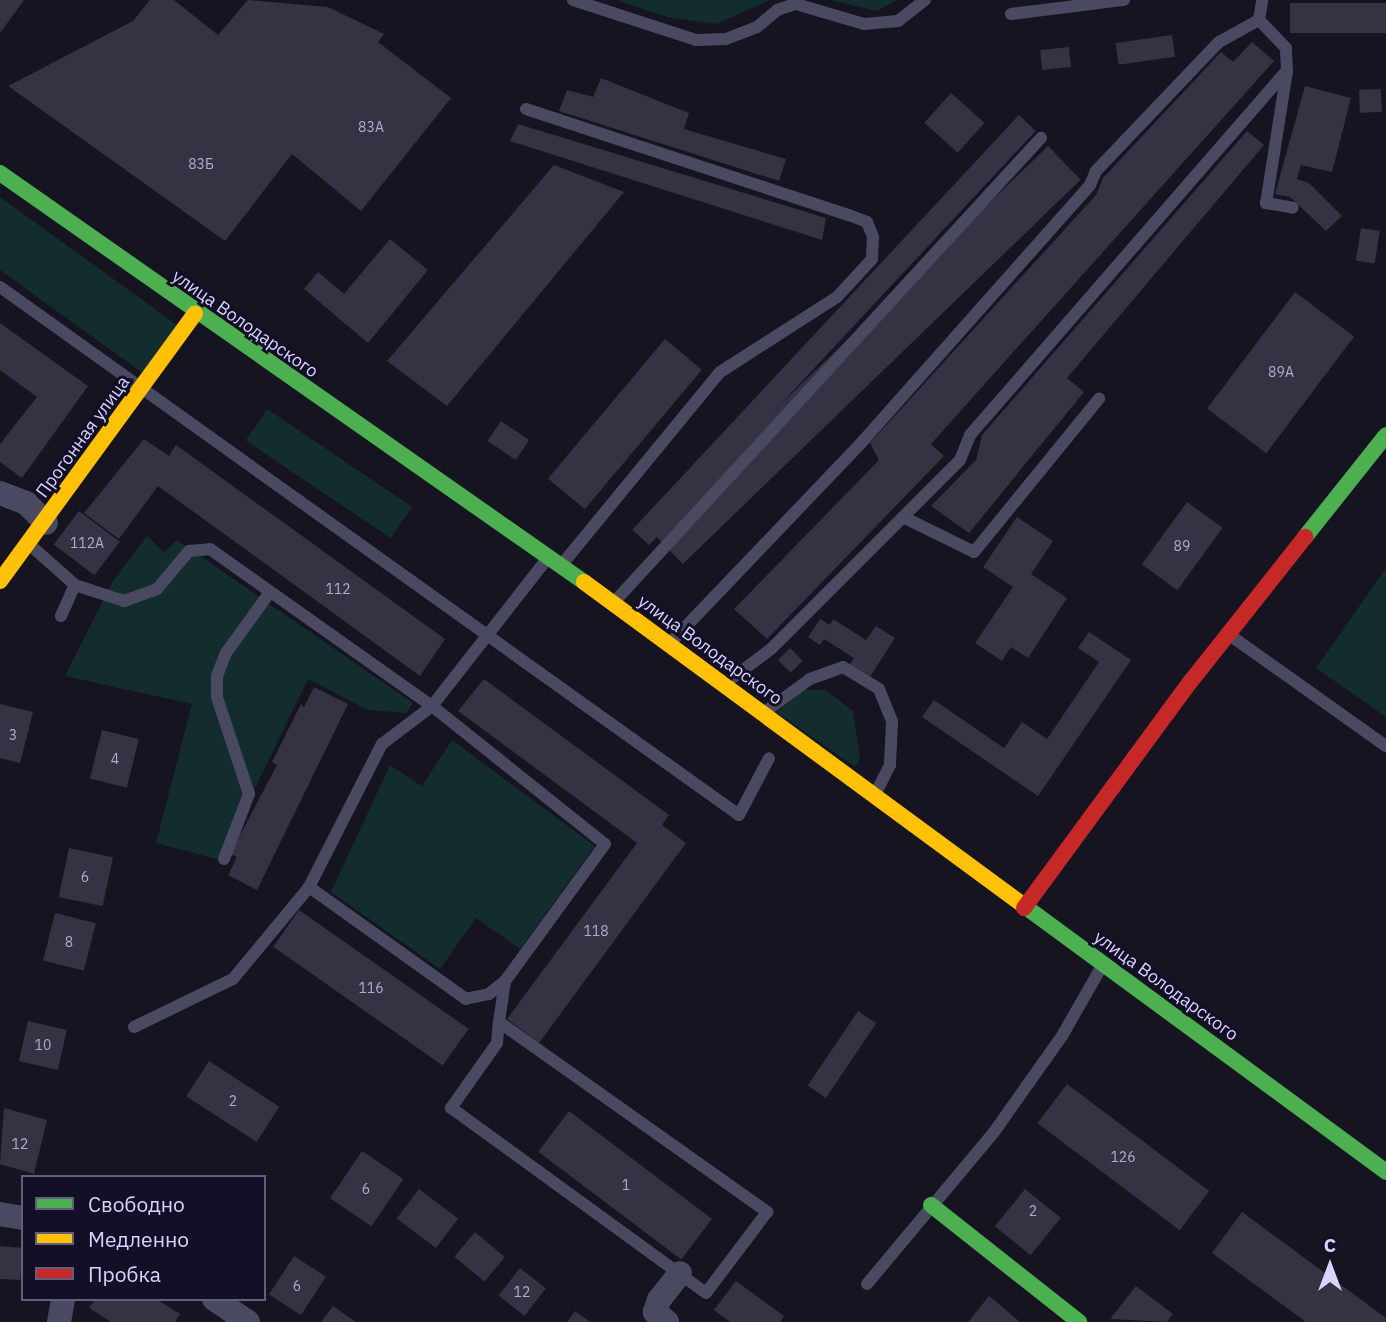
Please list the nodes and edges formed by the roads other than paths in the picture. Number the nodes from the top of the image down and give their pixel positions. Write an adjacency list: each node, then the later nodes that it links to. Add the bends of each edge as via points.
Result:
1 (573, 0): 2 (lane, via 696,40 726,40 796,4 864,24 898,21)
2 (925, 0)
3 (1124, 0): 5 (lane)
4 (1262, 0): 6 (lane)
5 (1011, 14)
6 (1259, 20): 7 (lane, via 1286,48); 29 (lane, via 1219,42 1096,171 1090,185 862,442)
7 (1287, 70): 11 (lane, via 1266,202); 18 (lane, via 970,435 960,460)
8 (526, 109): 21 (lane, via 849,215 867,222 873,237 872,259 837,297 720,372)
9 (1041, 138): 25 (lane)
10 (0, 173): 13 (main road, улица Володарского)
11 (1293, 208)
12 (0, 287): 14 (lane)
13 (195, 314): 14 (main road, Прогонная улица); 21 (main road, улица Володарского)
14 (143, 388): 19 (main road, Прогонная улица); 27 (lane)
15 (1099, 399): 18 (lane, via 974,552)
16 (1386, 435): 28 (main road)
17 (0, 493): 19 (street, via 26,503)
18 (903, 517): 30 (lane, via 771,649)
19 (46, 523): 20 (main road, Прогонная улица)
20 (27, 542): 22 (main road, Прогонная улица); 23 (lane)
21 (555, 562): 25 (main road, улица Володарского); 27 (lane)
22 (0, 581)
23 (75, 585): 24 (lane, via 124,601 157,589 189,551 209,549); 26 (lane)
24 (270, 592): 31 (lane); 36 (lane, via 226,653 216,676 217,697 249,794)
25 (614, 603): 29 (main road, улица Володарского)
26 (61, 616)
27 (488, 634): 31 (lane); 34 (lane, via 739,815)
28 (1228, 634): 33 (lane); 38 (main road)
29 (669, 644): 30 (main road, улица Володарского)
30 (724, 684): 32 (main road, улица Володарского)
31 (432, 706): 37 (lane, via 382,744); 40 (lane, via 605,844)
32 (763, 713): 35 (main road, улица Володарского); 35 (lane, via 810,678 843,667 878,690 892,722 890,765)
33 (1386, 746)
34 (769, 758)
35 (874, 795): 38 (main road, улица Володарского)
36 (224, 859)
37 (309, 887): 40 (lane, via 466,999 489,994); 42 (lane, via 233,978)
38 (1024, 908): 39 (main road, улица Володарского)
39 (1103, 964): 43 (main road, улица Володарского); 44 (lane, via 1062,1036 993,1132)
40 (505, 981): 41 (lane)
41 (499, 1022): 47 (lane, via 497,1043 451,1108); 47 (lane, via 767,1212 706,1293)
42 (134, 1027)
43 (1386, 1172)
44 (931, 1205): 48 (lane); 54 (main road)
45 (0, 1214): 46 (street)
46 (21, 1218)
47 (680, 1273): 53 (street, via 655,1312)
48 (866, 1284)
49 (63, 1301): 51 (street)
50 (217, 1301): 52 (street)
51 (59, 1322)
52 (248, 1322)
53 (667, 1322)
54 (1079, 1322)

